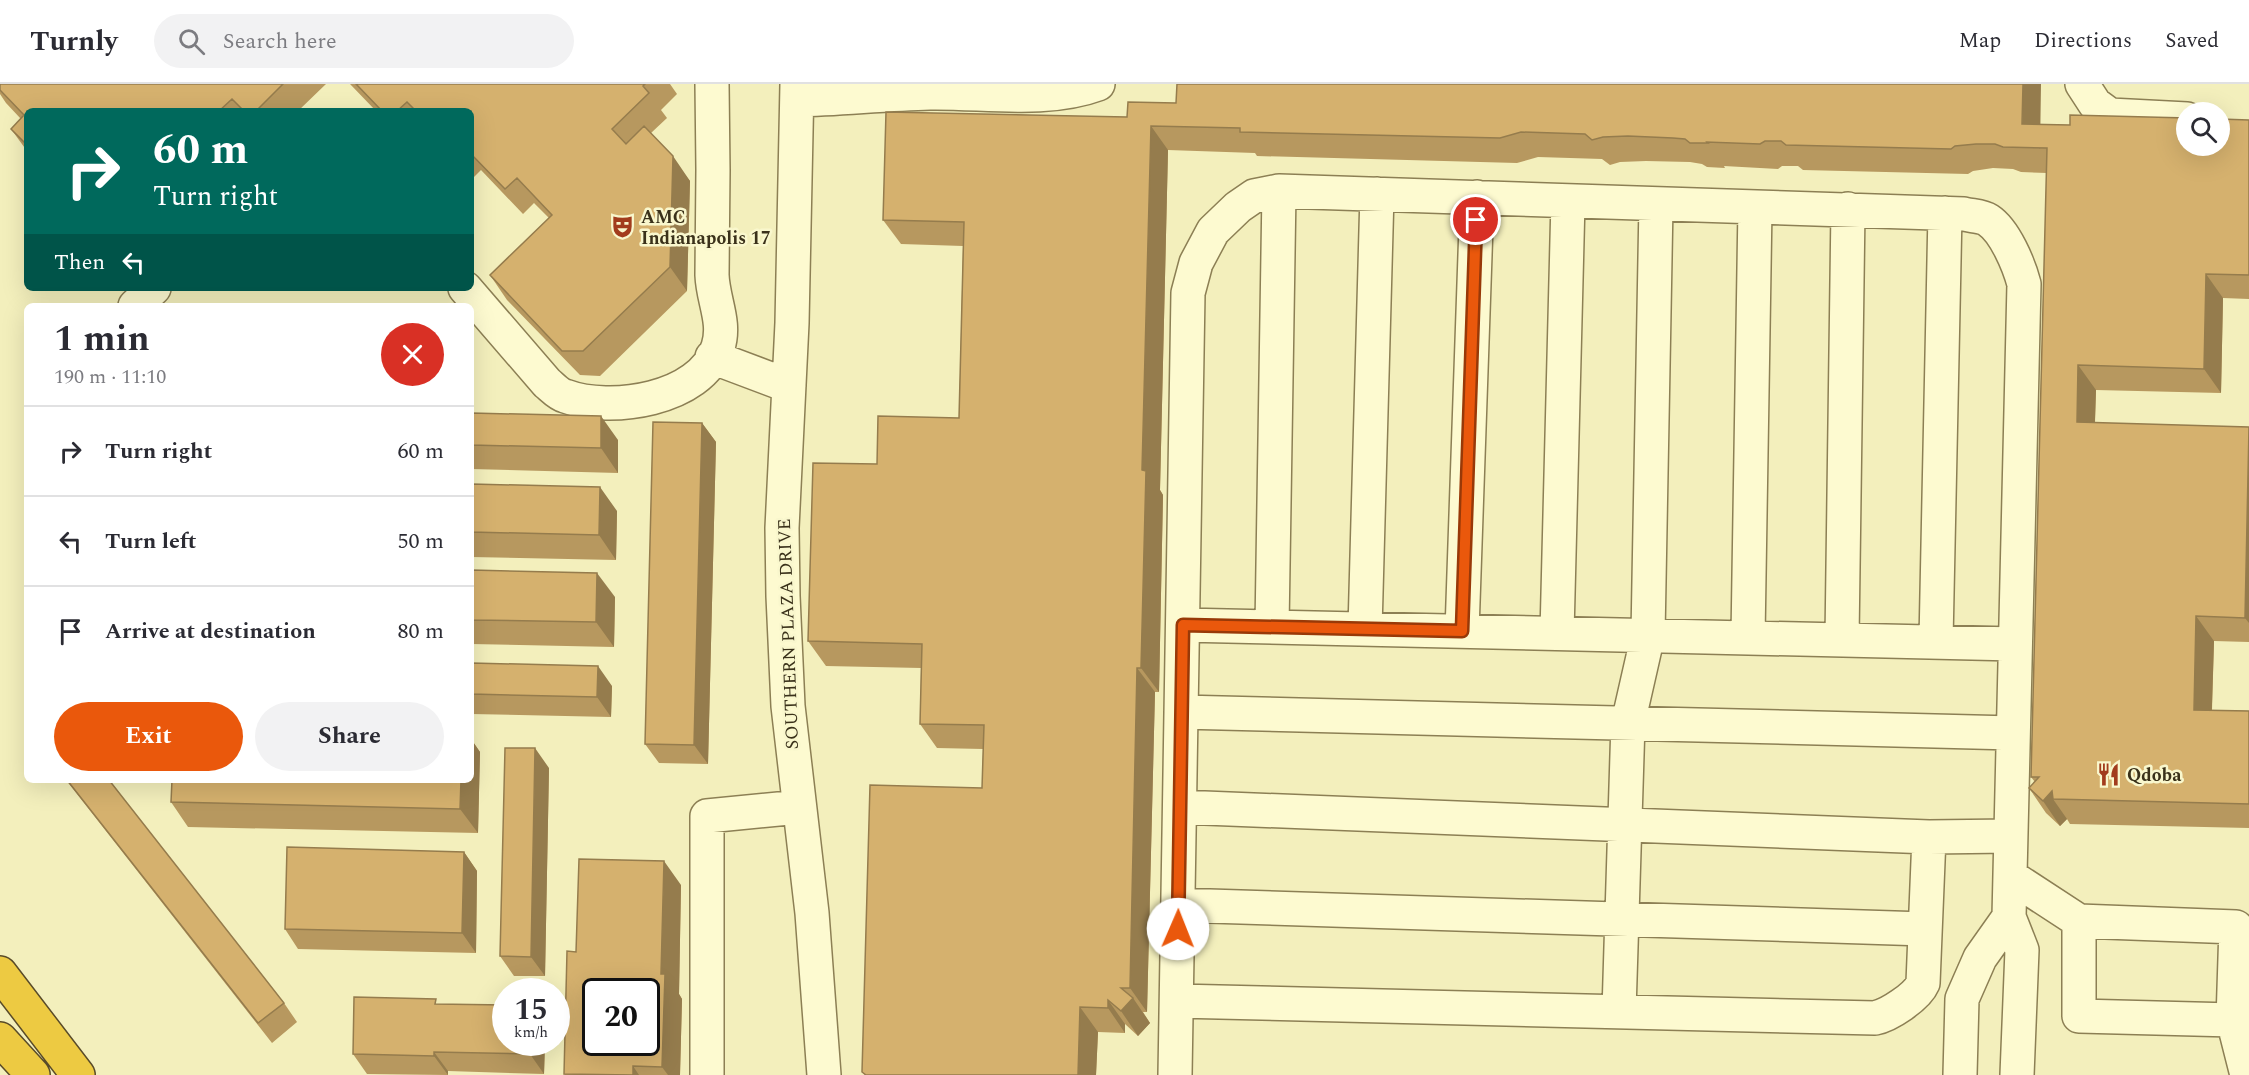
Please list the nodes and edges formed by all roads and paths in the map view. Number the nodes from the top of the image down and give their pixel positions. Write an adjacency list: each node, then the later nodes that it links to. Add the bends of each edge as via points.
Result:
1 (712, 84): 19 (street, via 711,275 722,329)
2 (1098, 84): 5 (street, via 1072,92)
3 (2082, 84): 7 (street, via 2095,104 2110,116)
4 (932, 88): 5 (street); 6 (street, via 850,99)
5 (1030, 89)
6 (797, 92): 20 (street, SOUTHERN PLAZA DRIVE)
7 (2176, 119)
8 (1279, 191): 9 (street); 21 (street, via 1254,196 1213,231 1196,263 1188,293); 22 (street)
9 (1377, 194): 10 (street); 23 (street)
10 (1477, 197): 11 (street); 24 (street)
11 (1568, 201): 12 (street); 25 (street)
12 (1656, 204): 13 (street); 26 (street)
13 (1755, 207): 14 (street); 27 (street)
14 (1848, 210): 15 (street); 28 (street)
15 (1946, 213): 29 (street); 30 (street, via 1988,220 2006,240 2024,284)
16 (151, 291): 18 (street)
17 (468, 291): 19 (street, via 547,383 562,395 586,402 624,403 660,397 687,384)
18 (138, 303)
19 (712, 357): 20 (street)
20 (789, 386): 34 (street, SOUTHERN PLAZA DRIVE, via 783,596 788,706)
21 (1183, 625): 22 (street); 31 (street)
22 (1272, 627): 23 (street)
23 (1365, 629): 24 (street)
24 (1462, 631): 25 (street)
25 (1557, 633): 26 (street)
26 (1648, 635): 27 (street); 32 (street)
27 (1748, 637): 28 (street)
28 (1842, 639): 29 (street)
29 (1936, 641): 30 (street)
30 (2015, 644): 33 (street)
31 (1181, 712): 32 (street); 35 (street)
32 (1628, 723): 33 (street); 36 (street)
33 (2013, 733): 37 (street)
34 (799, 807): 52 (street, via 707,816); 53 (street, SOUTHERN PLAZA DRIVE, via 812,913)
35 (1180, 807): 36 (street); 40 (street)
36 (1624, 825): 38 (street); 42 (street)
37 (2010, 836): 38 (street); 39 (street)
38 (1929, 837): 44 (street)
39 (2010, 876): 41 (street); 43 (street)
40 (1178, 905): 42 (street); 46 (street)
41 (2009, 917): 55 (street, via 1980,958 1962,999); 56 (street, via 2022,950)
42 (1621, 920): 44 (street); 47 (street)
43 (2079, 921): 48 (street, via 2079,1017); 48 (street, via 2236,927)
44 (1925, 929): 47 (street, via 1920,989 1886,1016)
45 (0, 973): 51 (highway)
46 (1177, 1001): 47 (street); 54 (street)
47 (1619, 1011)
48 (2233, 1020): 57 (street)
49 (0, 1040): 50 (highway)
50 (33, 1075)
51 (78, 1075)
52 (707, 1075)
53 (824, 1075)
54 (1175, 1075)
55 (1960, 1075)
56 (2017, 1075)
57 (2247, 1075)

